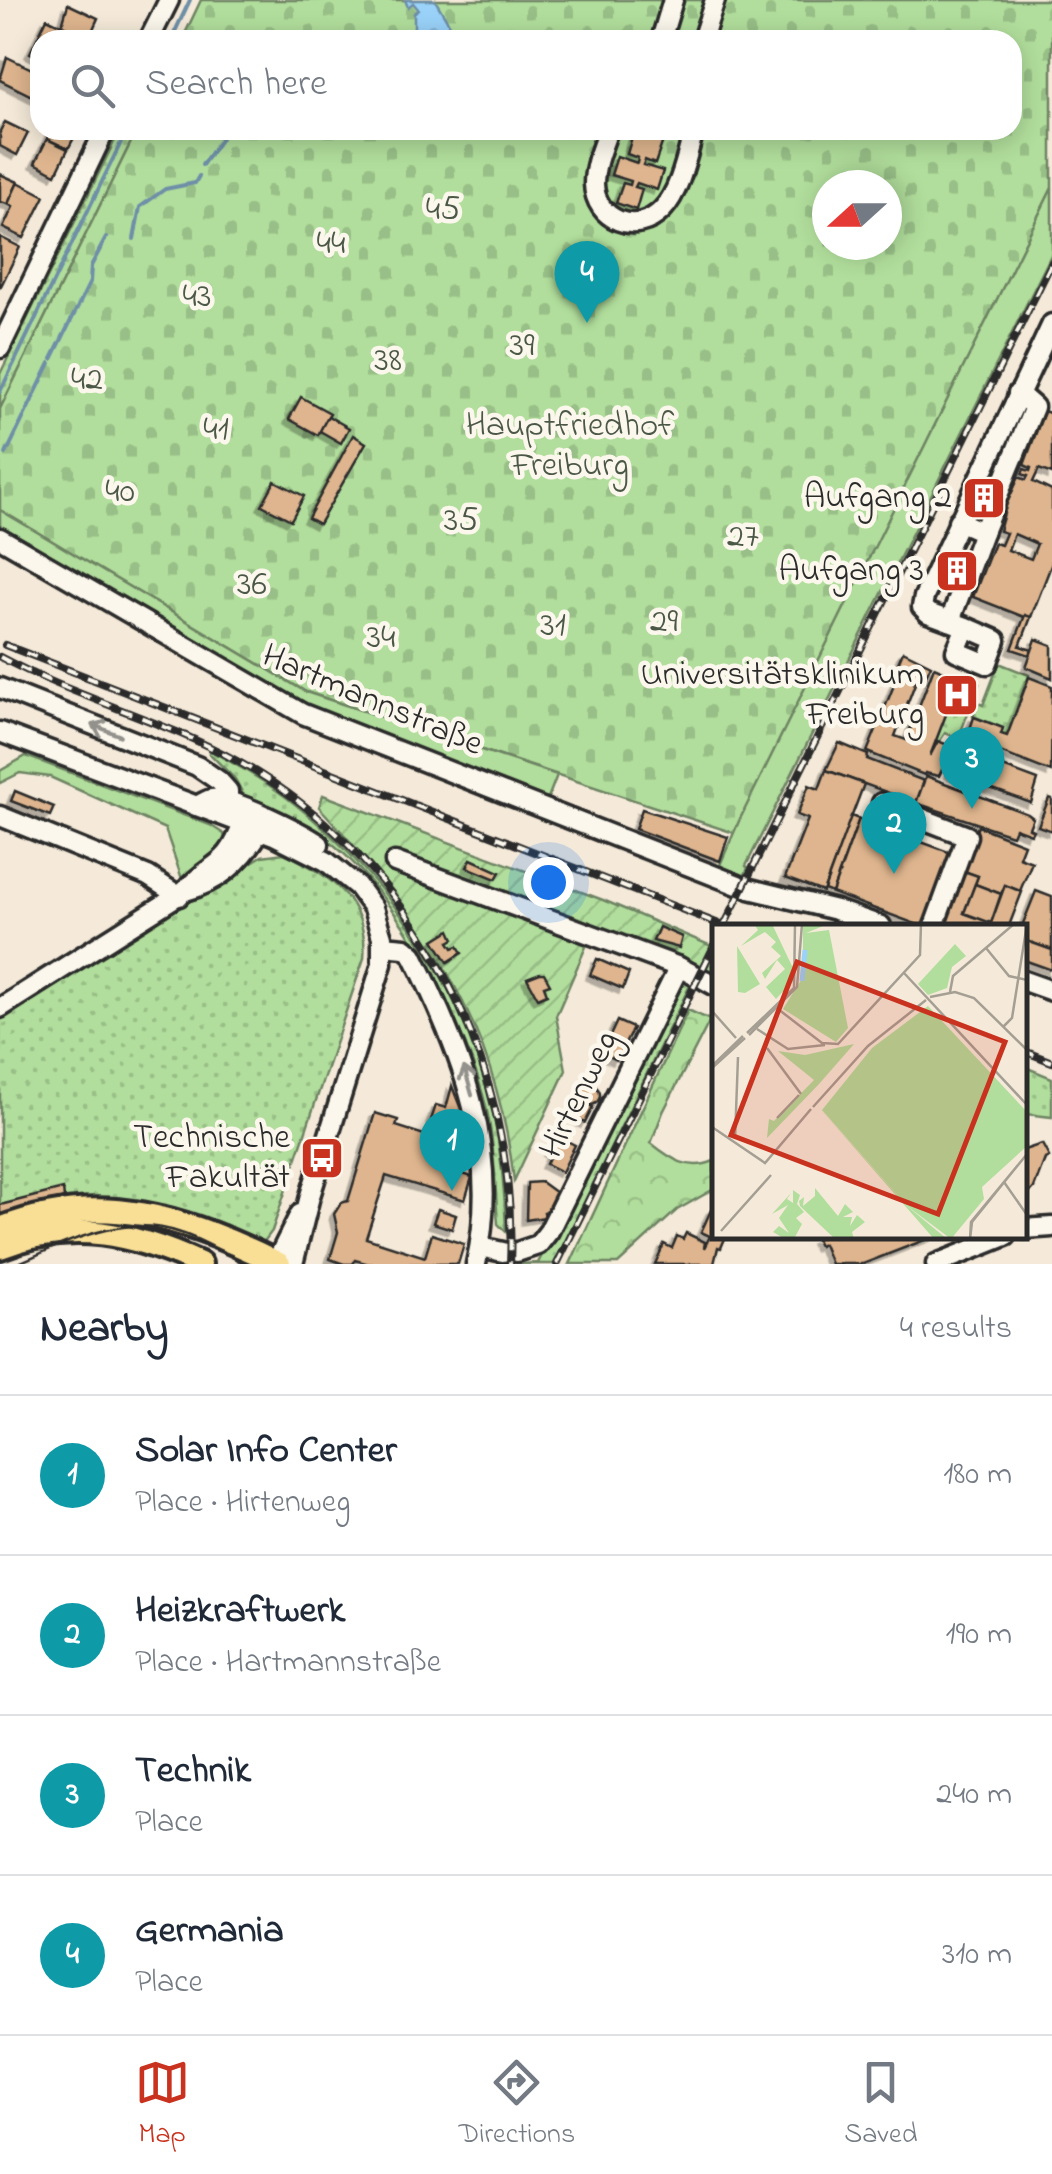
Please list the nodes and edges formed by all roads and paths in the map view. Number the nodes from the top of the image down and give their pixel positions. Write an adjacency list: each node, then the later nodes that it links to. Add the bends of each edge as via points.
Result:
1 (169, 0): 4 (street)
2 (673, 0): 5 (street)
3 (715, 0): 6 (street)
4 (154, 30)
5 (664, 30)
6 (705, 30)
7 (100, 140): 11 (street)
8 (604, 140): 9 (street, via 594,186 614,219 641,224 665,208)
9 (690, 140)
10 (1052, 324): 12 (street)
11 (0, 348)
12 (1018, 393): 13 (street); 14 (street, via 1034,407)
13 (958, 521): 14 (street); 16 (street, via 922,606)
14 (983, 532): 16 (street)
15 (0, 538): 27 (street, Hartmannstraße, via 302,714 744,887)
16 (958, 624): 16 (street, via 996,640 987,664 956,651)
17 (0, 688): 19 (street, one-way to 17, via 219,781 196,766)
18 (1, 734): 21 (street)
19 (228, 801): 21 (street, via 214,798); 24 (street, via 318,843)
20 (882, 803): 28 (street, via 967,836)
21 (196, 806): 23 (street)
22 (0, 816): 26 (street)
23 (251, 826): 24 (street); 26 (street, via 230,854)
24 (326, 861): 29 (street, via 365,895)
25 (395, 862): 30 (street)
26 (182, 894): 33 (street)
27 (875, 924)
28 (935, 924)
29 (383, 946): 40 (street, Hirtenweg, one-way to 29, via 485,1189 470,1086 412,954); 42 (street, via 310,1196)
30 (698, 977): 39 (street, Hirtenweg, via 549,1231)
31 (1027, 982): 32 (street)
32 (1052, 991)
33 (0, 1008)
34 (1052, 1227): 36 (street)
35 (0, 1229): 42 (main road, via 73,1212 136,1212 186,1222)
36 (1027, 1230)
37 (998, 1239): 43 (street)
38 (0, 1247): 41 (main road, via 45,1232 80,1230 163,1248)
39 (519, 1254): 40 (street, Hirtenweg)
40 (478, 1255)
41 (200, 1264)
42 (281, 1264)
43 (936, 1264)

